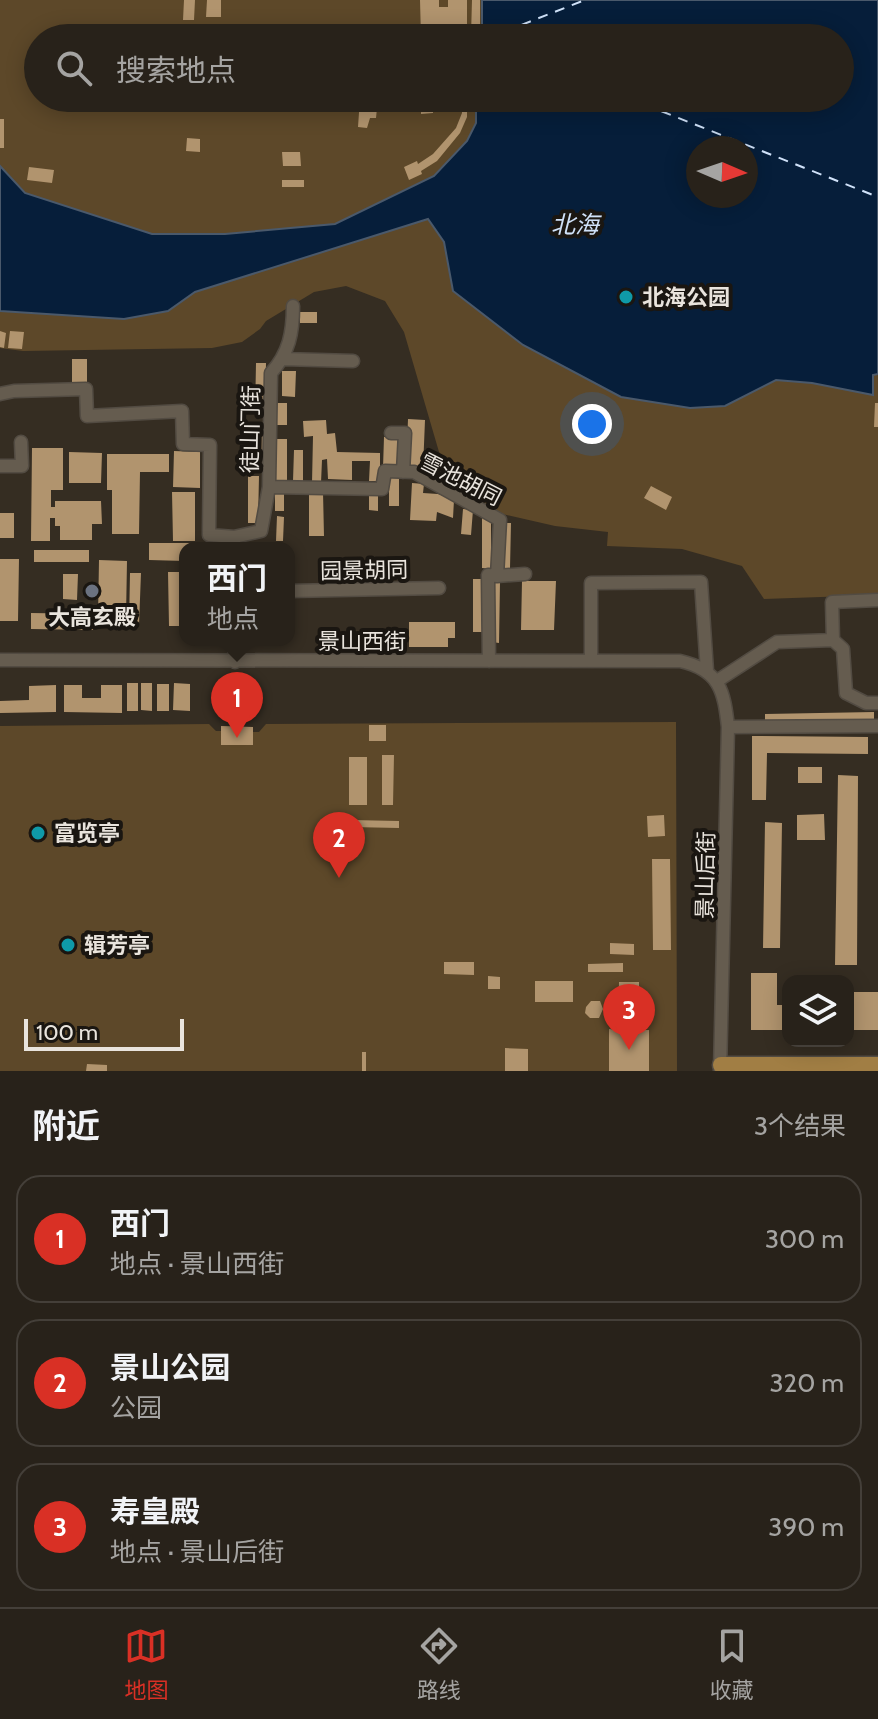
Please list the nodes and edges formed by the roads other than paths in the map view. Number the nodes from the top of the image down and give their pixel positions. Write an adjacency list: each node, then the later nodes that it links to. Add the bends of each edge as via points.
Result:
1 (293, 306): 2 (street, 徒山门街, via 293,332)
2 (283, 359): 3 (street); 9 (street, 徒山门街, via 271,373)
3 (353, 361)
4 (0, 394): 10 (street, via 86,389 87,416 182,411 183,444 210,445 209,535)
5 (391, 433): 8 (street, via 405,433)
6 (21, 442): 7 (street, via 22,466)
7 (0, 466)
8 (403, 472): 9 (street, 雪池胡同, via 385,471 382,489); 12 (street, 雪池胡同, via 414,472 500,520)
9 (269, 487): 10 (street, 徒山门街, via 261,531)
10 (234, 542)
11 (525, 574): 12 (street)
12 (497, 576): 20 (street, 雪池胡同, via 488,575)
13 (439, 588): 14 (street, 园景胡同)
14 (295, 591)
15 (878, 600): 16 (street, via 832,602)
16 (833, 640): 23 (street, via 777,642); 24 (street, via 843,649 846,693)
17 (234, 646): 21 (street)
18 (0, 660): 21 (street, 景山西街)
19 (591, 660): 20 (street, 景山西街); 22 (street, 景山西街, via 680,661); 22 (street, via 591,583 701,582)
20 (489, 661): 21 (street, 景山西街)
21 (235, 662)
22 (707, 671): 23 (street)
23 (717, 681): 26 (street, 景山后街)
24 (878, 703)
25 (878, 726): 26 (street)
26 (728, 727): 28 (street, 景山后街)
27 (878, 1065): 28 (main road)
28 (720, 1068)

